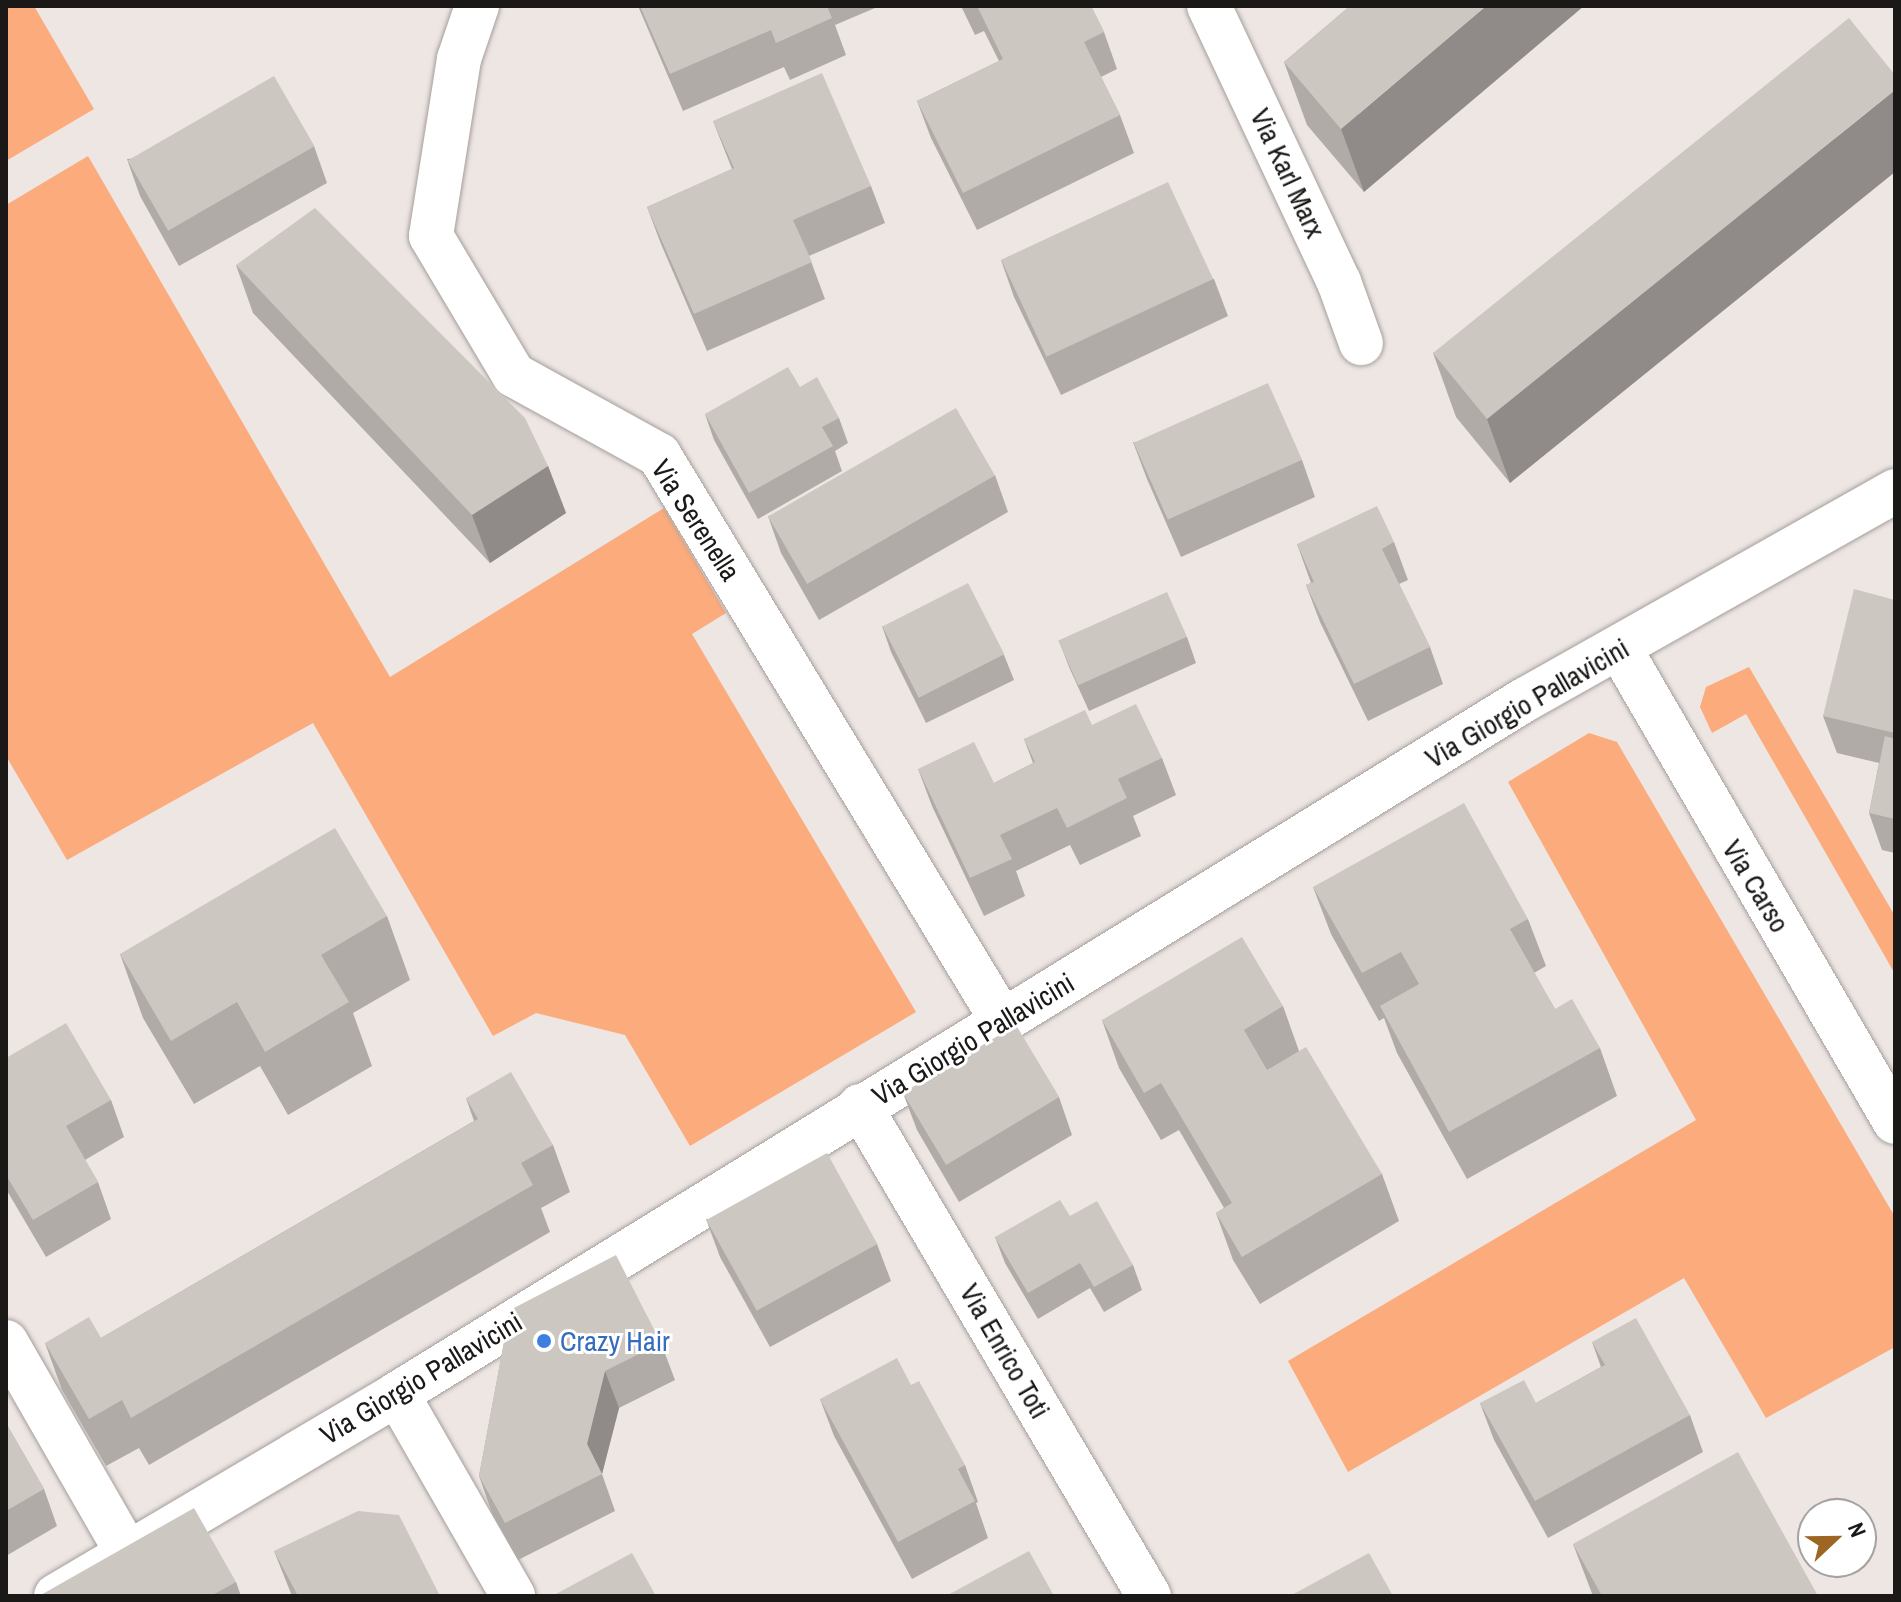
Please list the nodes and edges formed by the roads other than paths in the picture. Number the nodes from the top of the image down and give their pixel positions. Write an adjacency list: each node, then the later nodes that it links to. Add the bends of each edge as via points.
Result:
1 (477, 6): 6 (street, Via Serenella, via 459,59 431,236 514,375 659,455)
2 (1209, 6): 3 (street, Via Karl Marx, via 1339,282)
3 (1361, 343)
4 (1895, 491): 5 (street, Via Giorgio Pallavicini)
5 (1620, 649): 6 (street, Via Giorgio Pallavicini, via 1526,699); 8 (street, Via Carso)
6 (1003, 1022): 7 (street, Via Giorgio Pallavicini)
7 (860, 1106): 10 (street, Via Giorgio Pallavicini); 14 (street, Via Enrico Toti)
8 (1895, 1122)
9 (6, 1342): 11 (street)
10 (397, 1394): 11 (street, Via Giorgio Pallavicini); 13 (street)
11 (128, 1554): 12 (street, Via Giorgio Pallavicini)
12 (56, 1596)
13 (513, 1596)
14 (1149, 1596)

